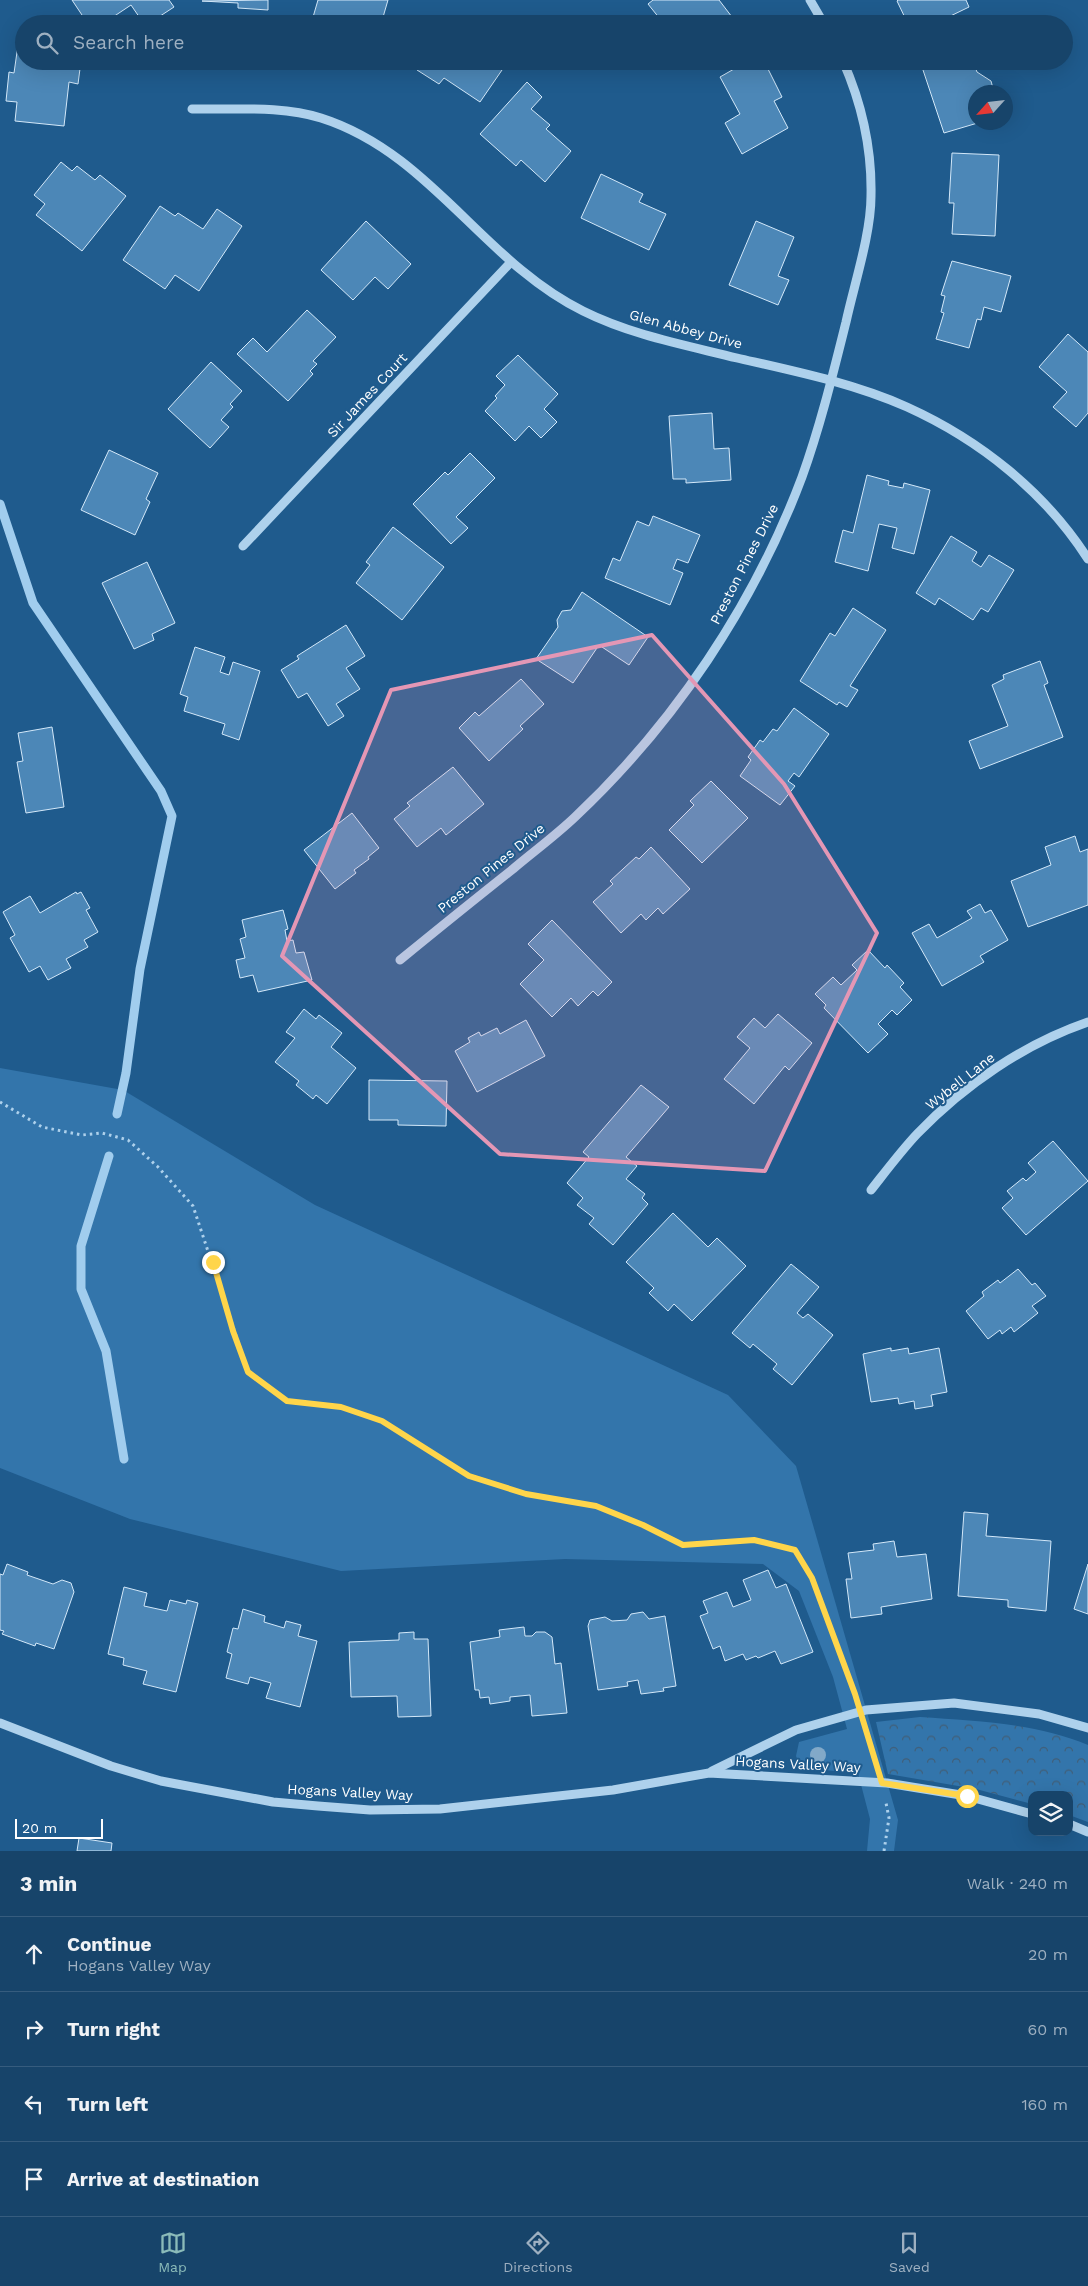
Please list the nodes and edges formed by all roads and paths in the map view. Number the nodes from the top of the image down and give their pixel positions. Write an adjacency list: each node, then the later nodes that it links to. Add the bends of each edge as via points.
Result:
1 (810, 0): 2 (street)
2 (819, 15)
3 (847, 70): 6 (street, Preston Pines Drive, via 858,93 865,124 872,198)
4 (192, 109): 5 (street, Glen Abbey Drive, via 287,111 320,117 360,133 417,173)
5 (511, 262): 6 (street, Glen Abbey Drive, via 550,294 576,308 648,336); 7 (street, Sir James Court)
6 (832, 380): 8 (street, Glen Abbey Drive, via 907,407 982,449 1026,485 1069,530); 9 (street, Preston Pines Drive, via 802,477 776,537 746,596 705,664 661,725 573,819)
7 (243, 546)
8 (1088, 559)
9 (400, 960)
10 (1088, 1022): 12 (street, Wybell Lane, via 1035,1045 991,1071 917,1134)
11 (0, 1102): 13 (path, via 42,1127 82,1135 102,1133 128,1140 158,1167 194,1206 248,1372 287,1401 341,1407 382,1421 469,1476 526,1494 596,1506 683,1545 754,1540 795,1550 812,1578)
12 (871, 1190)
13 (861, 1712): 15 (street, Hogans Valley Way, via 954,1703 1039,1714); 16 (street, Hogans Valley Way, via 796,1730); 17 (path)
14 (0, 1723): 16 (street, Hogans Valley Way, via 162,1782 264,1801 370,1810 440,1809 613,1790)
15 (1088, 1728)
16 (709, 1773): 17 (street, Hogans Valley Way)
17 (882, 1783): 18 (street, Hogans Valley Way, via 967,1796); 21 (path, via 889,1818)
18 (1028, 1813)
19 (1073, 1826): 20 (street)
20 (1088, 1832)
21 (884, 1851)

